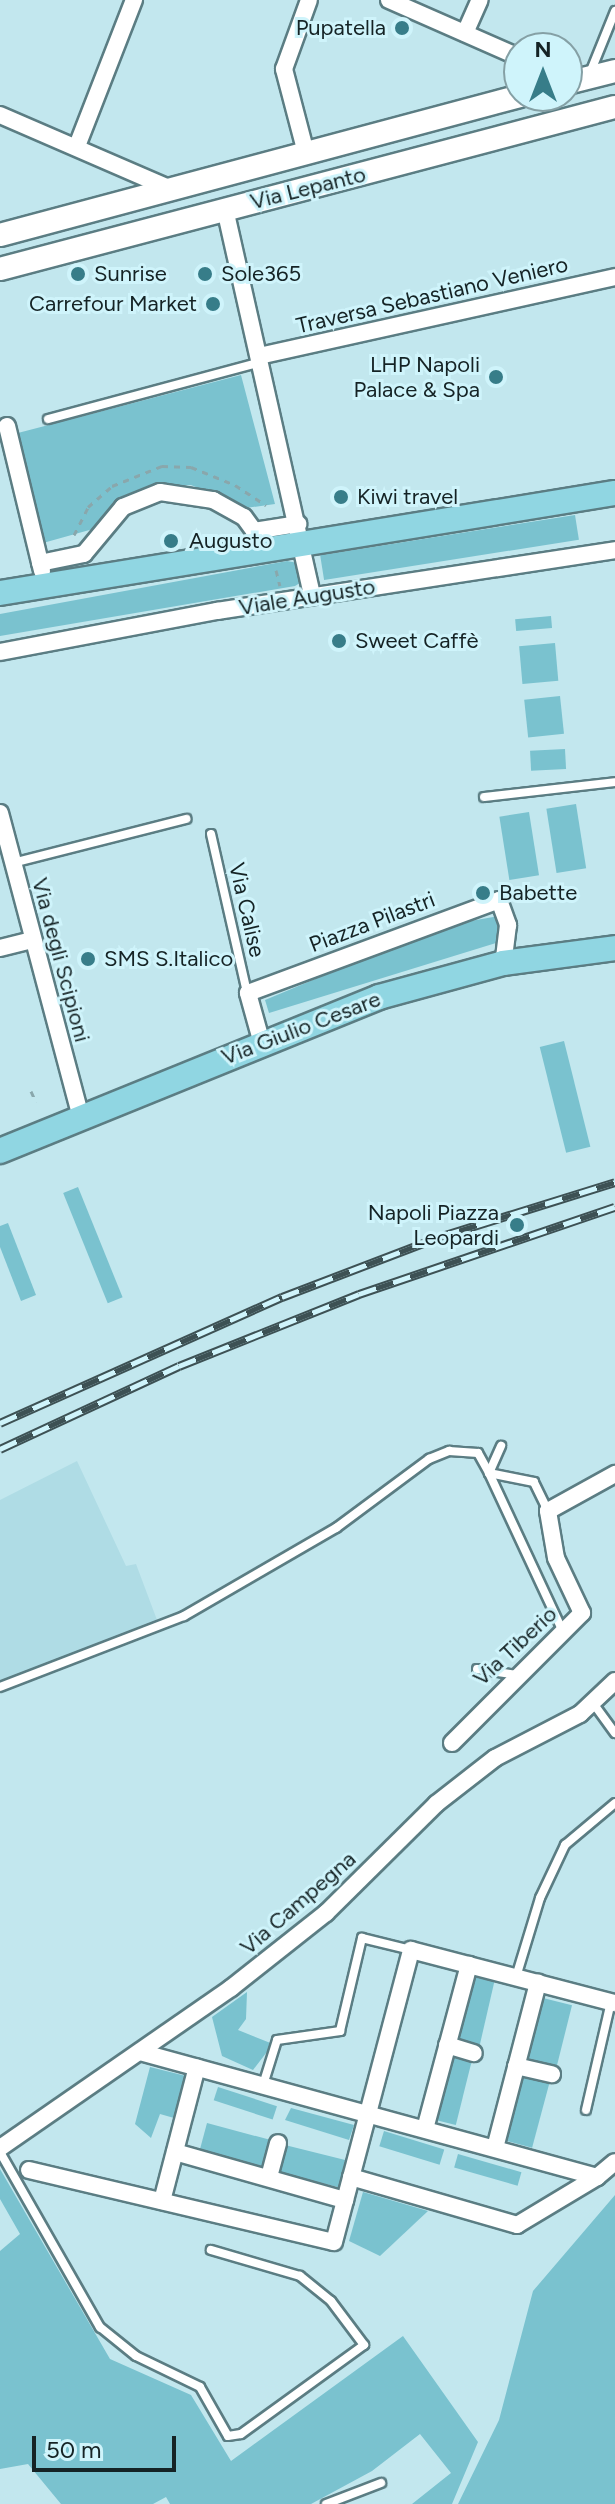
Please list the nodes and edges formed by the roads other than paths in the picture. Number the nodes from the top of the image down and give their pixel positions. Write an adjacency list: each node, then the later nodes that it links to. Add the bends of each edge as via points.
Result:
1 (134, 0): 14 (street)
2 (309, 0): 15 (street, via 284,69)
3 (389, 0): 6 (street)
4 (480, 0): 6 (street)
5 (615, 11): 8 (lane)
6 (465, 33): 7 (street)
7 (503, 50)
8 (583, 66)
9 (615, 71): 10 (street)
10 (583, 79)
11 (503, 101): 15 (street, Via Lepanto)
12 (615, 107): 17 (street, Via Lepanto)
13 (0, 115): 14 (street)
14 (77, 146): 16 (street)
15 (306, 153): 16 (street, Via Lepanto)
16 (171, 189): 17 (street); 18 (street, Via Lepanto)
17 (225, 209): 19 (street, Via Lepanto); 21 (street)
18 (0, 235)
19 (0, 269)
20 (615, 277): 21 (street, Traversa Sebastiano Veniero)
21 (260, 359): 22 (lane); 25 (street)
22 (48, 419)
23 (7, 426): 27 (street)
24 (615, 493): 25 (main road)
25 (300, 533): 27 (main road); 27 (street, via 254,531 244,517 213,500 160,492 123,507 84,554); 29 (street)
26 (615, 550): 29 (street, Viale Augusto)
27 (43, 574): 28 (main road)
28 (0, 593)
29 (312, 596): 30 (street, Viale Augusto)
30 (0, 652)
31 (615, 782): 32 (lane)
32 (484, 797)
33 (0, 813): 36 (street, Via degli Scipioni)
34 (186, 819): 36 (lane)
35 (211, 834): 41 (lane, Via Calise)
36 (12, 863): 37 (street, Via degli Scipioni)
37 (31, 940): 38 (street); 43 (street, Via degli Scipioni)
38 (0, 948)
39 (615, 948): 40 (main road, Via Giulio Cesare)
40 (503, 963): 41 (street, Piazza Pilastri, via 508,925 499,900); 42 (main road, Via Giulio Cesare, via 379,997)
41 (248, 993): 42 (street)
42 (261, 1040): 43 (main road, Via Giulio Cesare)
43 (81, 1118): 44 (main road, Via Giulio Cesare)
44 (0, 1151)
45 (501, 1446): 46 (lane)
46 (489, 1473): 48 (lane, via 534,1482); 49 (lane); 53 (lane, via 478,1453 449,1451 429,1459 336,1528 184,1616)
47 (615, 1474): 48 (street)
48 (548, 1511): 49 (street, Via Tiberio, via 556,1558 582,1613)
49 (563, 1632): 51 (street, Via Tiberio)
50 (477, 1669): 51 (lane)
51 (517, 1675): 56 (street, Via Tiberio)
52 (615, 1681): 54 (street, Via Campegna)
53 (0, 1687)
54 (593, 1703): 55 (lane); 64 (street, Via Campegna, via 495,1758 436,1804 326,1913)
55 (615, 1733)
56 (452, 1743)
57 (615, 1803): 60 (lane, via 565,1845 540,1898)
58 (411, 1950): 59 (street); 69 (lane, via 362,1938 340,2031 277,2040); 71 (street)
59 (469, 1965): 60 (street); 63 (street)
60 (516, 1977): 61 (street)
61 (538, 1983): 62 (street); 66 (street)
62 (613, 2003): 70 (lane)
63 (447, 2045): 65 (street); 72 (street)
64 (140, 2052): 67 (street); 75 (street, Via Campegna)
65 (474, 2053)
66 (516, 2066): 68 (street); 74 (street)
67 (197, 2067): 69 (street); 76 (street)
68 (552, 2074)
69 (263, 2085): 71 (street)
70 (586, 2110)
71 (367, 2112): 72 (street); 80 (street)
72 (425, 2129): 74 (street)
73 (278, 2143): 79 (street)
74 (495, 2148): 81 (street)
75 (0, 2150): 84 (lane, via 100,2327 136,2356 200,2387 228,2436 241,2434 364,2345 331,2301 300,2276)
76 (175, 2152): 79 (street); 83 (street)
77 (615, 2162): 81 (street)
78 (29, 2170): 83 (street)
79 (269, 2177): 82 (street)
80 (351, 2177): 81 (street, via 517,2225); 82 (street)
81 (597, 2177)
82 (345, 2200): 83 (street, via 334,2242)
83 (162, 2201)
84 (211, 2250)
85 (381, 2483): 86 (lane)
86 (326, 2504)

